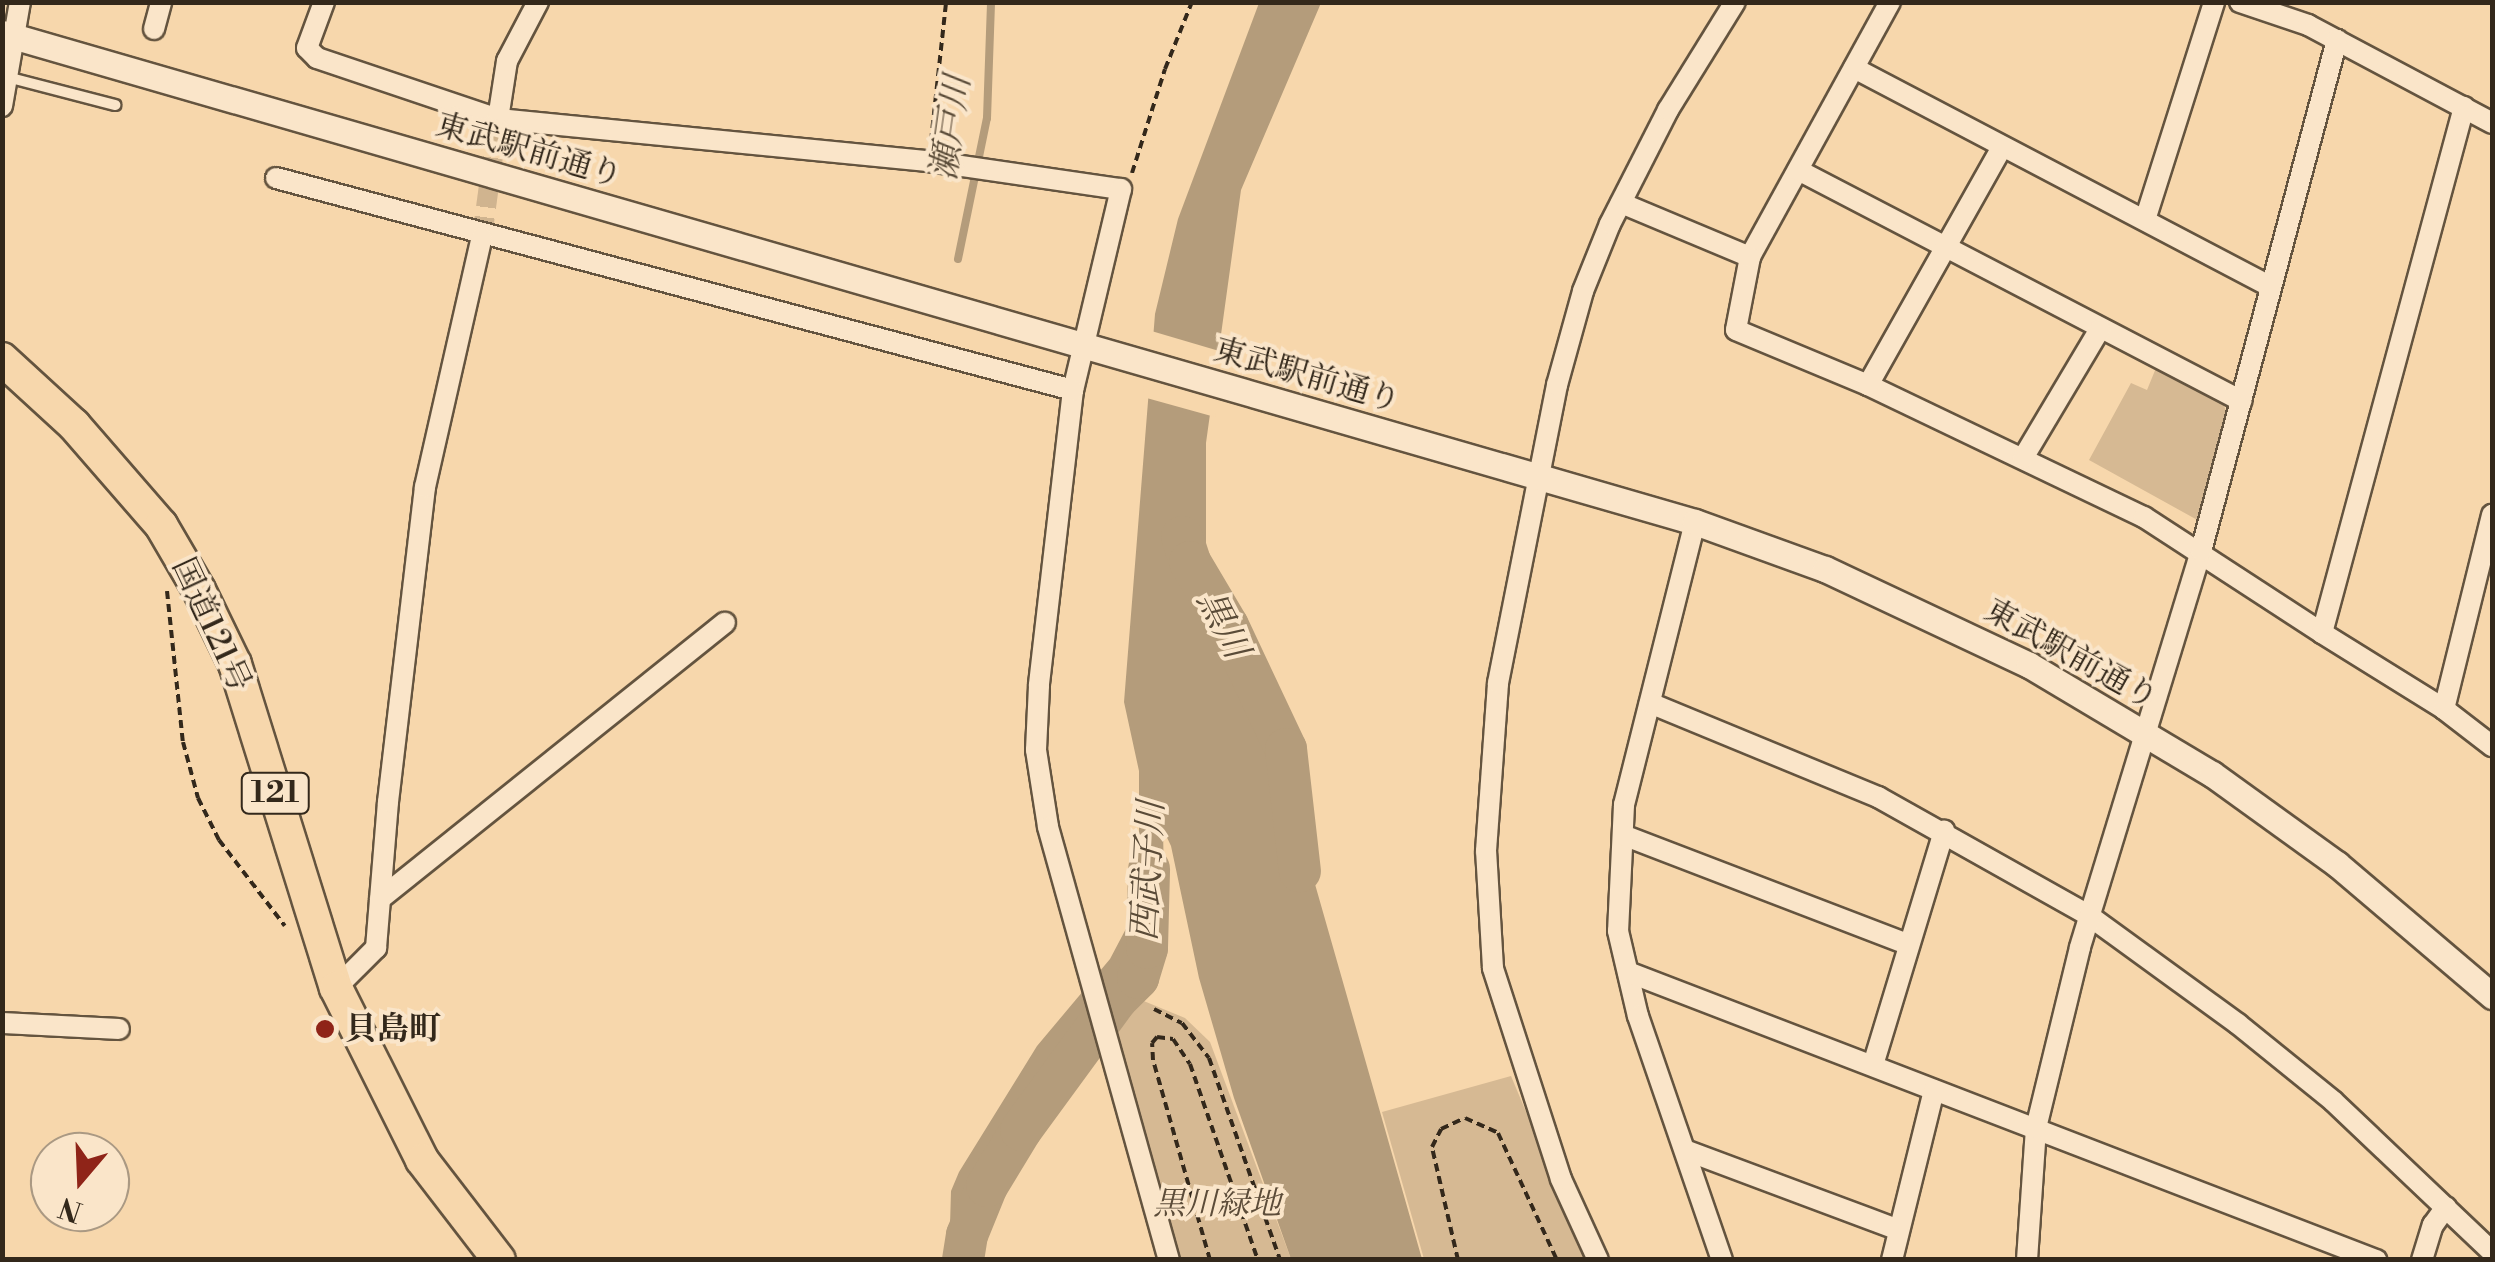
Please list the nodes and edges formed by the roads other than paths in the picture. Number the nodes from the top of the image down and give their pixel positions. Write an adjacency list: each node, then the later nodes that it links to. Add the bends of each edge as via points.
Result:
1 (20, 2): 10 (street)
2 (161, 2): 9 (street)
3 (324, 2): 17 (street, via 307,48 317,58)
4 (538, 2): 17 (street, via 507,60)
5 (1735, 2): 22 (street)
6 (1890, 2): 12 (street)
7 (2214, 2): 23 (street)
8 (2240, 2): 11 (street)
9 (154, 29)
10 (8, 35): 13 (street); 29 (street, 東武駅前通り)
11 (2337, 40): 16 (street); 27 (street)
12 (1854, 68): 19 (street); 20 (street)
13 (8, 77): 14 (lane); 15 (street)
14 (115, 105)
15 (2, 106)
16 (2464, 107): 18 (street); 40 (street)
17 (498, 119): 29 (street, via 928,161 1122,190)
18 (2492, 123)
19 (2002, 147): 23 (street); 25 (street)
20 (1798, 170): 25 (street); 26 (street)
21 (276, 178): 24 (street)
22 (1621, 203): 26 (street); 35 (street, via 1583,291)
23 (2145, 220): 27 (street)
24 (482, 236): 32 (street); 47 (street, via 425,487)
25 (1945, 248): 28 (street); 31 (street)
26 (1750, 257): 31 (street, via 1736,330)
27 (2271, 287): 33 (street)
28 (2100, 328): 33 (street); 34 (street)
29 (1091, 347): 32 (street); 35 (street, 東武駅前通り)
30 (2, 359): 51 (highway, 国道121号 / 121, via 74,425 161,525 199,590 235,664)
31 (1868, 385): 34 (street)
32 (1073, 390): 63 (street, via 1036,750 1048,827)
33 (2240, 401): 38 (street)
34 (2023, 458): 38 (street)
35 (1528, 474): 37 (street, 東武駅前通り); 64 (street, via 1498,683 1486,906 1493,968 1517,1054)
36 (2492, 515): 42 (street)
37 (1694, 522): 41 (street); 43 (street, 東武駅前通り, via 1825,568 2029,666)
38 (2201, 551): 40 (street); 43 (street)
39 (725, 623): 47 (street)
40 (2322, 634): 42 (street)
41 (1650, 703): 45 (street, via 1811,766); 46 (street)
42 (2444, 709): 44 (street)
43 (2143, 730): 48 (street); 52 (street, 東武駅前通り, via 2337,864)
44 (2492, 746)
45 (1944, 831): 48 (street); 49 (street)
46 (1622, 835): 49 (street); 50 (street, via 1618,932)
47 (380, 899): 51 (street, via 376,948)
48 (2088, 915): 57 (street); 59 (street, via 2333,1100)
49 (1907, 944): 55 (street)
50 (1628, 972): 55 (street); 58 (street)
51 (336, 988): 62 (highway, 国道121号 / 121, via 422,1160)
52 (2492, 996)
53 (2, 1023): 54 (street)
54 (119, 1029)
55 (1873, 1065): 56 (street)
56 (1934, 1090): 57 (street); 60 (street)
57 (2036, 1128): 67 (street); 68 (street)
58 (1684, 1150): 60 (street); 65 (street)
59 (2446, 1207): 61 (street); 69 (street, via 2432,1225)
60 (1899, 1230): 66 (street)
61 (2492, 1252)
62 (498, 1260)
63 (1170, 1260)
64 (1598, 1260)
65 (1722, 1260)
66 (1892, 1260)
67 (2027, 1260)
68 (2376, 1260)
69 (2422, 1260)

